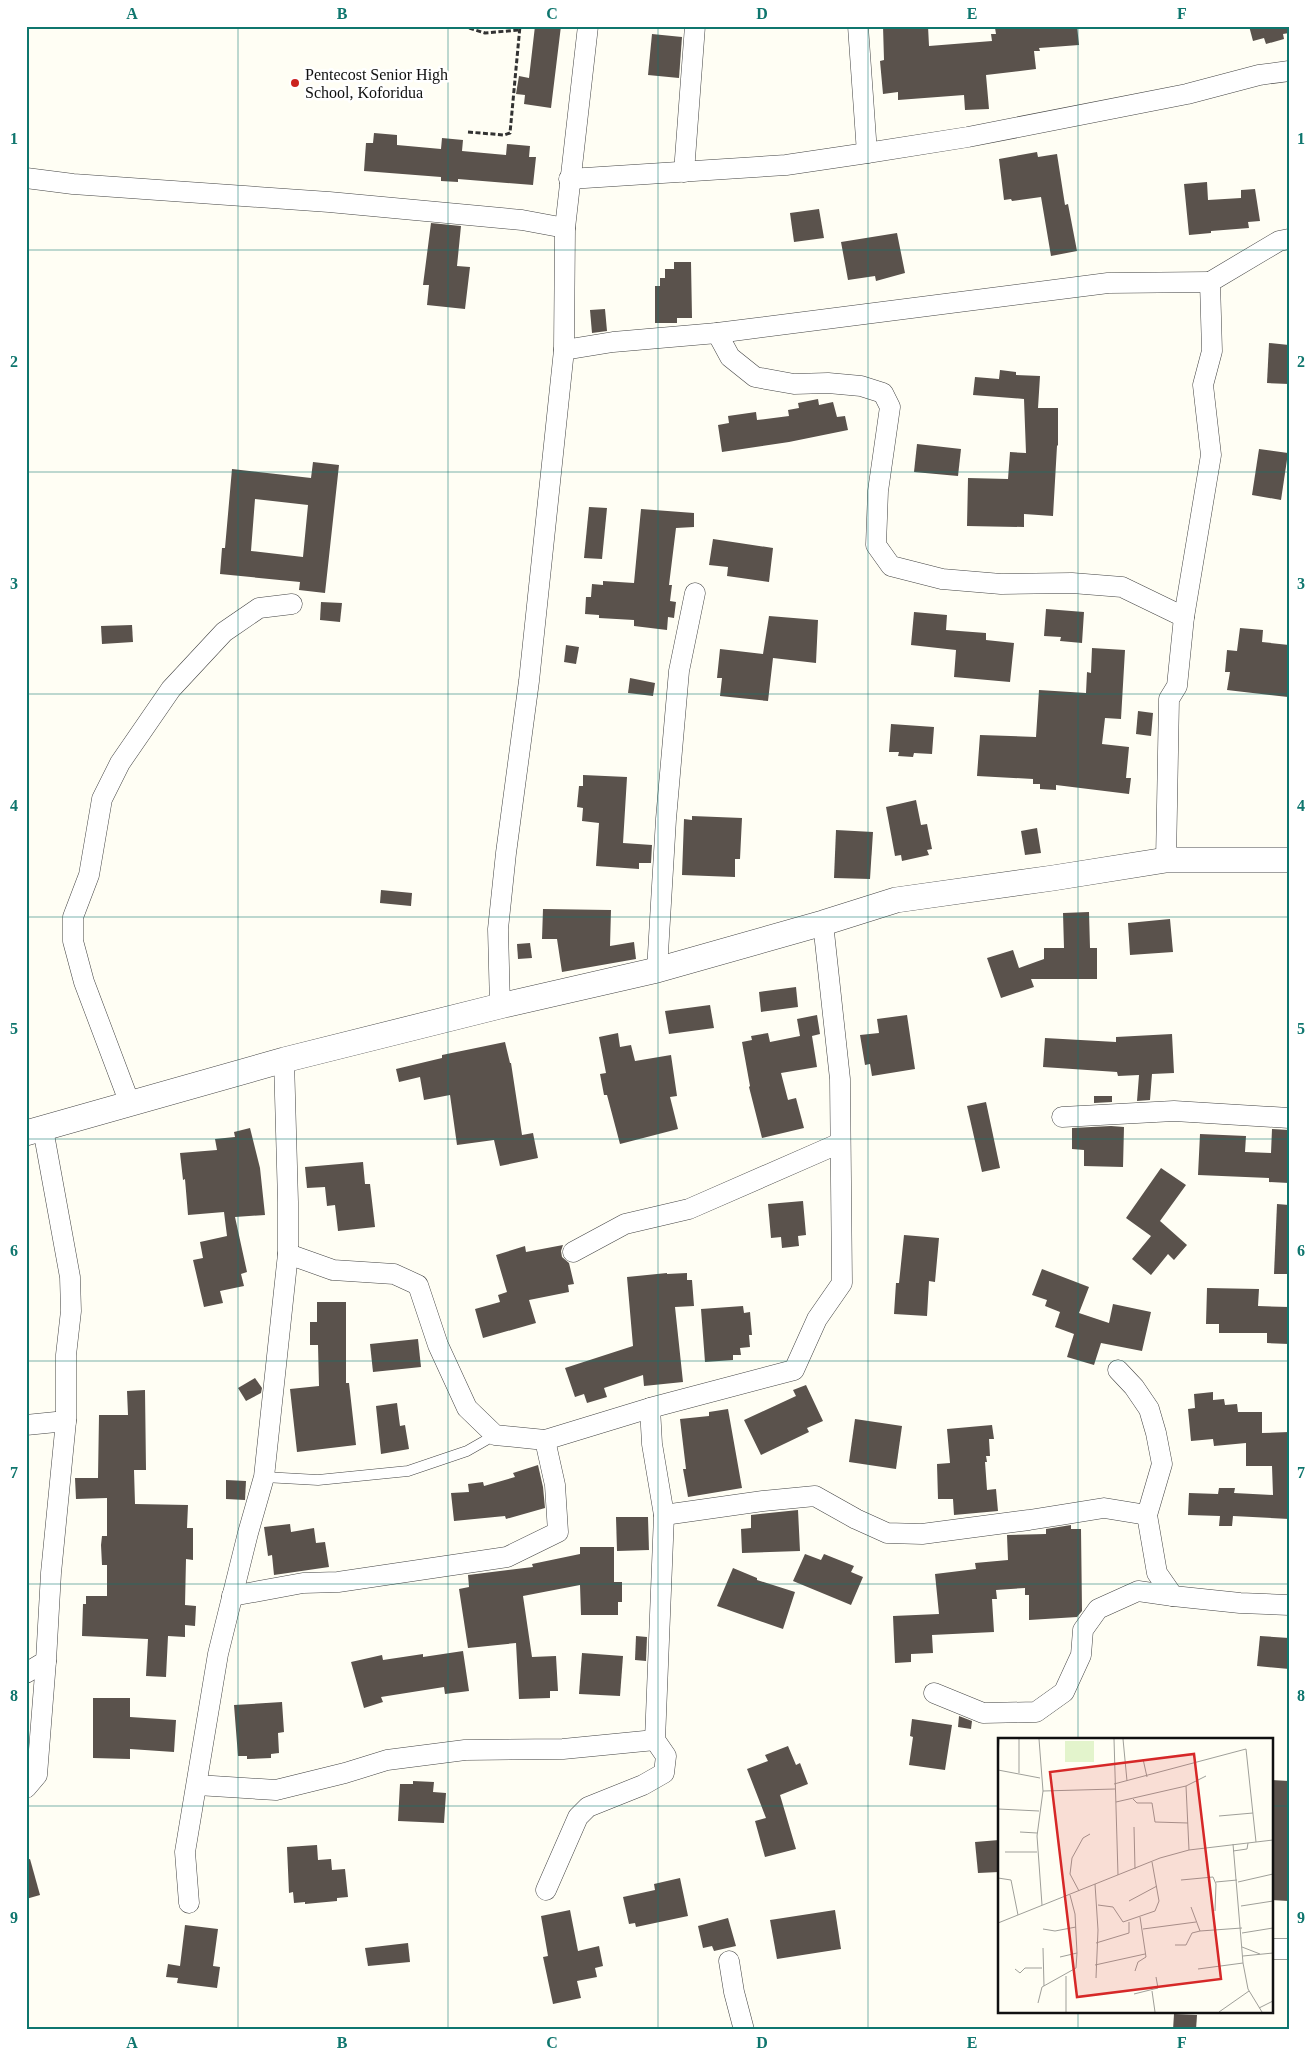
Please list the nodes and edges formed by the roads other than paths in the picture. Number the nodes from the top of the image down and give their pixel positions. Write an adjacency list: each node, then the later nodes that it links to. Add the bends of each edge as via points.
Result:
1 (588, 26): 8 (street)
2 (695, 26): 6 (street)
3 (858, 26): 5 (street)
4 (1289, 70): 5 (street, via 1187,94 968,137)
5 (867, 153): 6 (street, via 786,165)
6 (684, 172): 8 (street)
7 (26, 178): 9 (street, via 330,202 522,220)
8 (570, 179): 9 (street)
9 (565, 228): 13 (street)
10 (1289, 239): 11 (street, via 1279,241)
11 (1210, 282): 12 (street, via 1108,283); 16 (street, via 1212,351 1203,385 1211,455)
12 (718, 333): 13 (street, via 613,342); 16 (street, via 730,357 755,377 794,384 861,386 883,393 890,407 878,491 876,545 891,566 942,579 1122,587)
13 (564, 350): 21 (street, via 529,681 499,920)
14 (695, 593): 20 (street, via 678,671)
15 (292, 604): 23 (street, via 259,608 224,632 171,689 120,763 102,799 89,875 73,917 73,941 84,982)
16 (1184, 617): 17 (street, via 1177,686 1170,699)
17 (1166, 860): 18 (street); 19 (street, via 896,900)
18 (1289, 860)
19 (823, 923): 20 (street); 27 (street, via 840,1079)
20 (656, 970): 21 (street)
21 (500, 1006): 22 (street)
22 (284, 1060): 23 (street); 29 (street)
23 (130, 1104): 26 (street)
24 (1062, 1117): 25 (street, via 1174,1111)
25 (1289, 1118)
26 (35, 1131): 32 (street, via 70,1277)
27 (840, 1143): 28 (street, via 688,1209 625,1224); 31 (street, via 842,1283 817,1319 794,1370)
28 (573, 1252)
29 (288, 1254): 34 (street, via 333,1270 394,1274 418,1285 438,1346 467,1408); 36 (street)
30 (1118, 1370): 38 (street, via 1149,1409 1162,1464)
31 (650, 1408): 35 (street); 37 (street, via 652,1444)
32 (66, 1421): 33 (street); 42 (street)
33 (26, 1425)
34 (495, 1435): 35 (street); 36 (lane, via 467,1451 408,1471 318,1480)
35 (546, 1440): 39 (street, via 555,1486 558,1532 538,1542 507,1557 338,1582 303,1583)
36 (264, 1477): 39 (street)
37 (664, 1515): 38 (street, via 815,1496 887,1533 922,1534 1104,1508); 45 (street)
38 (1147, 1515): 40 (street, via 1157,1573)
39 (232, 1596): 46 (street, via 218,1654)
40 (1173, 1596): 41 (street); 44 (street, via 1138,1591 1098,1609 1083,1630 1082,1655 1064,1692 1036,1712 983,1713)
41 (1289, 1605)
42 (46, 1661): 43 (street); 47 (street, via 37,1775)
43 (26, 1673)
44 (934, 1693)
45 (655, 1740): 46 (street, via 562,1749 445,1752 387,1760 276,1790); 48 (street, via 666,1756 664,1773 588,1807 578,1817)
46 (197, 1785): 49 (street, via 185,1852)
47 (26, 1788)
48 (546, 1890)
49 (189, 1903)
50 (1272, 1949): 51 (street)
51 (1289, 1949)
52 (729, 1961): 53 (street)
53 (744, 2030)

